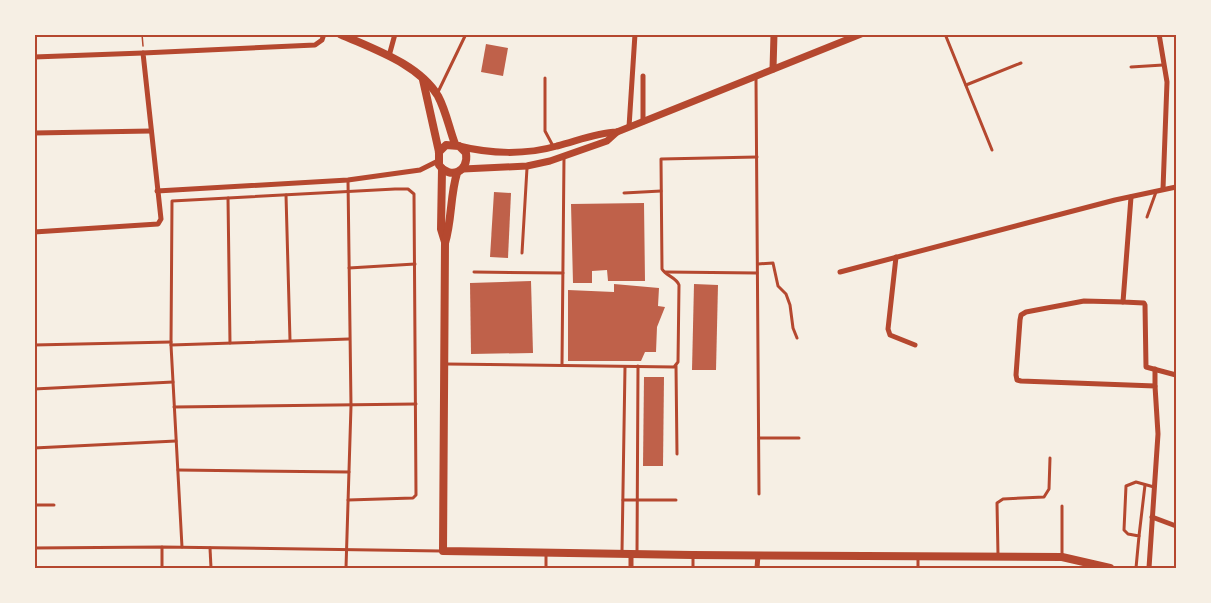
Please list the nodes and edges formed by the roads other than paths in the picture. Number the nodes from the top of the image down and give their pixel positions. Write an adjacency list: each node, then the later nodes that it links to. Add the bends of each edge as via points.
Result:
1 (324, 34): 10 (street, via 315,45)
2 (340, 34): 11 (main road)
3 (395, 34): 11 (street)
4 (466, 34): 22 (lane)
5 (635, 34): 24 (street)
6 (774, 34): 16 (street)
7 (861, 34): 16 (street)
8 (945, 34): 21 (lane)
9 (1159, 34): 14 (street)
10 (143, 53): 12 (street); 25 (street)
11 (389, 56): 19 (main road)
12 (34, 57)
13 (1021, 63): 21 (lane)
14 (1165, 65): 15 (lane); 40 (street, via 1167,106)
15 (1131, 67)
16 (773, 69): 18 (street)
17 (643, 76): 23 (street)
18 (756, 77): 23 (street); 33 (lane)
19 (423, 78): 22 (main road); 31 (main road)
20 (545, 78): 29 (lane, via 545,131)
21 (966, 85): 30 (lane)
22 (437, 94): 28 (main road)
23 (643, 122): 24 (street)
24 (629, 127): 26 (street)
25 (151, 130): 27 (street); 41 (street)
26 (617, 132): 29 (street); 32 (street, via 607,141)
27 (34, 133)
28 (457, 145): 29 (street, via 505,152); 31 (main road, via 446,146); 37 (main road, via 466,153 466,164)
29 (554, 147)
30 (992, 150)
31 (439, 152): 34 (main road)
32 (564, 157): 35 (street); 59 (lane)
33 (757, 157): 43 (lane, via 665,158 661,162); 54 (lane)
34 (438, 161): 36 (main road); 38 (street, via 420,170)
35 (527, 166): 37 (street); 51 (lane)
36 (442, 170): 37 (main road, via 452,174); 50 (main road, via 441,229)
37 (460, 171): 50 (main road, via 454,185)
38 (348, 180): 41 (street); 42 (lane)
39 (1176, 188): 40 (street)
40 (1159, 190): 46 (street); 48 (lane)
41 (157, 191): 49 (street, via 161,219 158,224)
42 (348, 191): 45 (lane); 53 (lane, via 411,191 415,199); 55 (lane)
43 (661, 191): 44 (lane); 57 (lane)
44 (624, 193)
45 (286, 195): 47 (lane); 64 (lane)
46 (1131, 196): 52 (street); 61 (street)
47 (228, 198): 65 (lane, via 172,201); 66 (lane)
48 (1147, 217)
49 (34, 232)
50 (445, 243): 69 (main road)
51 (522, 253)
52 (896, 257): 58 (street); 68 (street, via 888,329 890,334)
53 (415, 264): 55 (lane); 79 (lane)
54 (758, 264): 60 (lane); 62 (lane, via 773,263 778,286 790,305)
55 (349, 268): 63 (lane)
56 (474, 272): 59 (lane)
57 (664, 272): 60 (lane); 71 (lane, via 679,285)
58 (840, 272)
59 (564, 273): 70 (lane)
60 (757, 273): 82 (lane)
61 (1124, 302): 74 (street, via 1145,305 1145,365); 77 (street, via 1084,301 1021,315 1017,380)
62 (797, 338)
63 (350, 339): 64 (lane); 80 (lane)
64 (290, 341): 66 (lane)
65 (171, 343): 66 (lane); 67 (lane); 76 (lane)
66 (230, 343)
67 (34, 345)
68 (915, 345)
69 (444, 364): 70 (lane); 108 (main road)
70 (562, 365): 72 (lane)
71 (676, 365): 73 (lane); 86 (lane)
72 (625, 366): 73 (lane); 94 (lane)
73 (638, 366): 95 (lane)
74 (1155, 369): 75 (street); 77 (street)
75 (1176, 375)
76 (173, 382): 78 (lane); 81 (lane)
77 (1155, 386): 91 (street, via 1158,434)
78 (34, 389)
79 (416, 404): 80 (lane); 93 (lane, via 416,495)
80 (351, 406): 81 (lane); 89 (lane)
81 (174, 407): 84 (lane)
82 (759, 438): 83 (lane); 92 (lane)
83 (799, 438)
84 (176, 441): 85 (lane); 88 (lane)
85 (34, 448)
86 (677, 454)
87 (1050, 458): 115 (lane, via 1049,489 1044,497 1003,499 997,503)
88 (178, 470): 89 (lane); 105 (lane)
89 (350, 472): 93 (lane)
90 (1145, 484): 91 (lane); 102 (lane); 102 (lane, via 1132,482 1126,486 1124,530)
91 (1154, 488): 100 (street)
92 (759, 494)
93 (348, 500): 107 (lane)
94 (623, 500): 95 (lane); 110 (lane)
95 (637, 500): 96 (lane); 111 (lane)
96 (676, 500)
97 (34, 505): 98 (lane)
98 (54, 505)
99 (1062, 506): 116 (lane)
100 (1152, 517): 101 (street); 127 (street)
101 (1176, 526)
102 (1139, 536): 126 (lane)
103 (162, 547): 104 (lane); 105 (lane); 117 (lane)
104 (34, 548)
105 (182, 548): 106 (lane)
106 (210, 548): 107 (lane); 118 (lane)
107 (347, 549): 108 (lane); 119 (lane)
108 (443, 550): 109 (main road)
109 (546, 553): 110 (main road); 120 (lane)
110 (622, 554): 111 (main road)
111 (634, 554): 112 (main road); 121 (street)
112 (693, 555): 113 (main road); 122 (lane)
113 (758, 555): 114 (main road); 123 (street)
114 (918, 556): 115 (main road); 124 (lane)
115 (998, 556): 116 (main road)
116 (1062, 557): 125 (main road)
117 (162, 568)
118 (211, 568)
119 (346, 568)
120 (546, 568)
121 (632, 568)
122 (693, 568)
123 (757, 568)
124 (918, 568)
125 (1110, 568)
126 (1136, 568)
127 (1149, 568)

